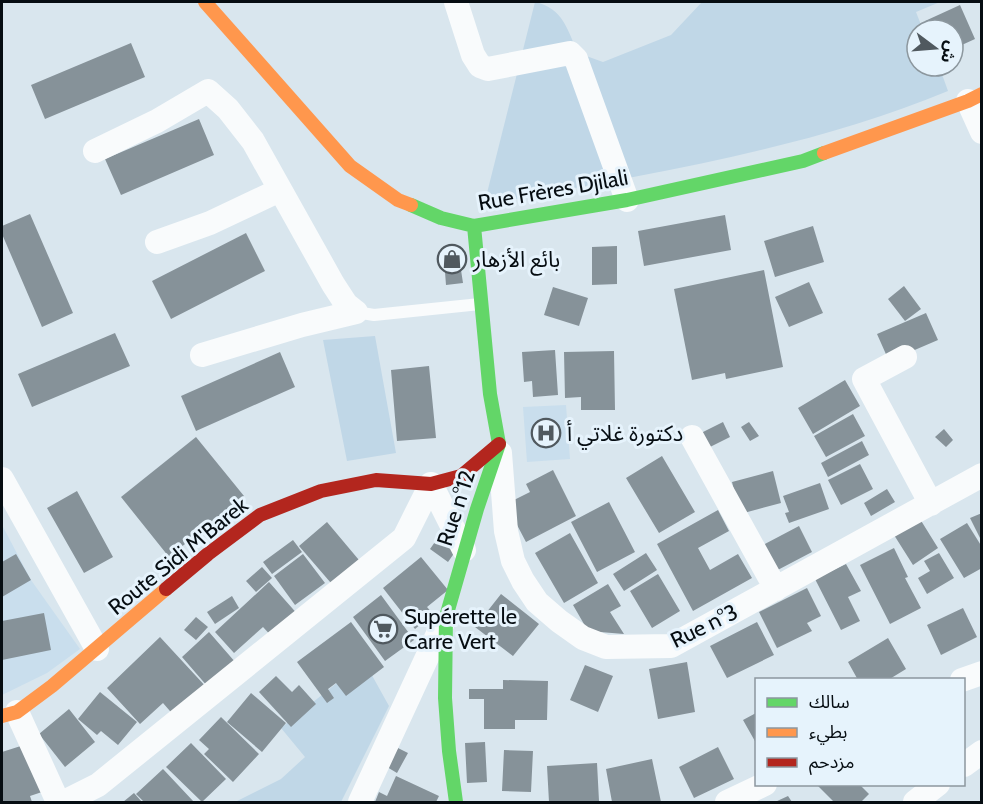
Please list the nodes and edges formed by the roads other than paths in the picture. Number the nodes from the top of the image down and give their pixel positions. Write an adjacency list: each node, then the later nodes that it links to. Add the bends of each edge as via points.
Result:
1 (205, 2): 8 (main road, Rue Frères Djilali, via 350,166 398,200 441,218)
2 (456, 2): 7 (street, via 480,66 502,68 570,53 576,59)
3 (975, 98): 4 (street); 7 (main road, Rue Frères Djilali, via 803,161)
4 (981, 132)
5 (95, 151): 6 (street, via 208,91 253,141)
6 (280, 190): 9 (street, via 210,223); 11 (street, via 333,284)
7 (627, 200): 8 (main road, Rue Frères Djilali)
8 (474, 226): 10 (main road)
9 (157, 242)
10 (482, 303): 11 (lane, via 374,315); 15 (main road, via 490,394)
11 (356, 312): 12 (street)
12 (202, 355)
13 (905, 357): 19 (street, via 864,379)
14 (692, 437): 21 (street)
15 (500, 444): 18 (main road, Route Sidi M'Barek, via 461,476); 20 (main road, Rue n°12); 21 (street, Rue n°3, via 506,531 513,561 537,602 583,638 606,647 671,646)
16 (981, 475): 19 (street, Rue n°3)
17 (2, 479): 23 (street)
18 (431, 484): 20 (street); 23 (main road, Route Sidi M'Barek, via 376,480 321,491 260,515); 32 (street, via 404,538 98,785)
19 (931, 504): 21 (street, Rue n°3)
20 (464, 550): 22 (main road, Rue n°12)
21 (776, 589)
22 (446, 617): 33 (street); 34 (main road, Rue n°12, via 445,698)
23 (97, 649): 26 (main road, Route Sidi M'Barek)
24 (981, 673): 25 (street)
25 (965, 679)
26 (9, 714): 31 (street)
27 (981, 752): 28 (street)
28 (965, 764)
29 (761, 786): 35 (street)
30 (935, 786): 36 (street)
31 (58, 802)
32 (64, 802)
33 (360, 802)
34 (456, 802)
35 (727, 802)
36 (915, 802)

